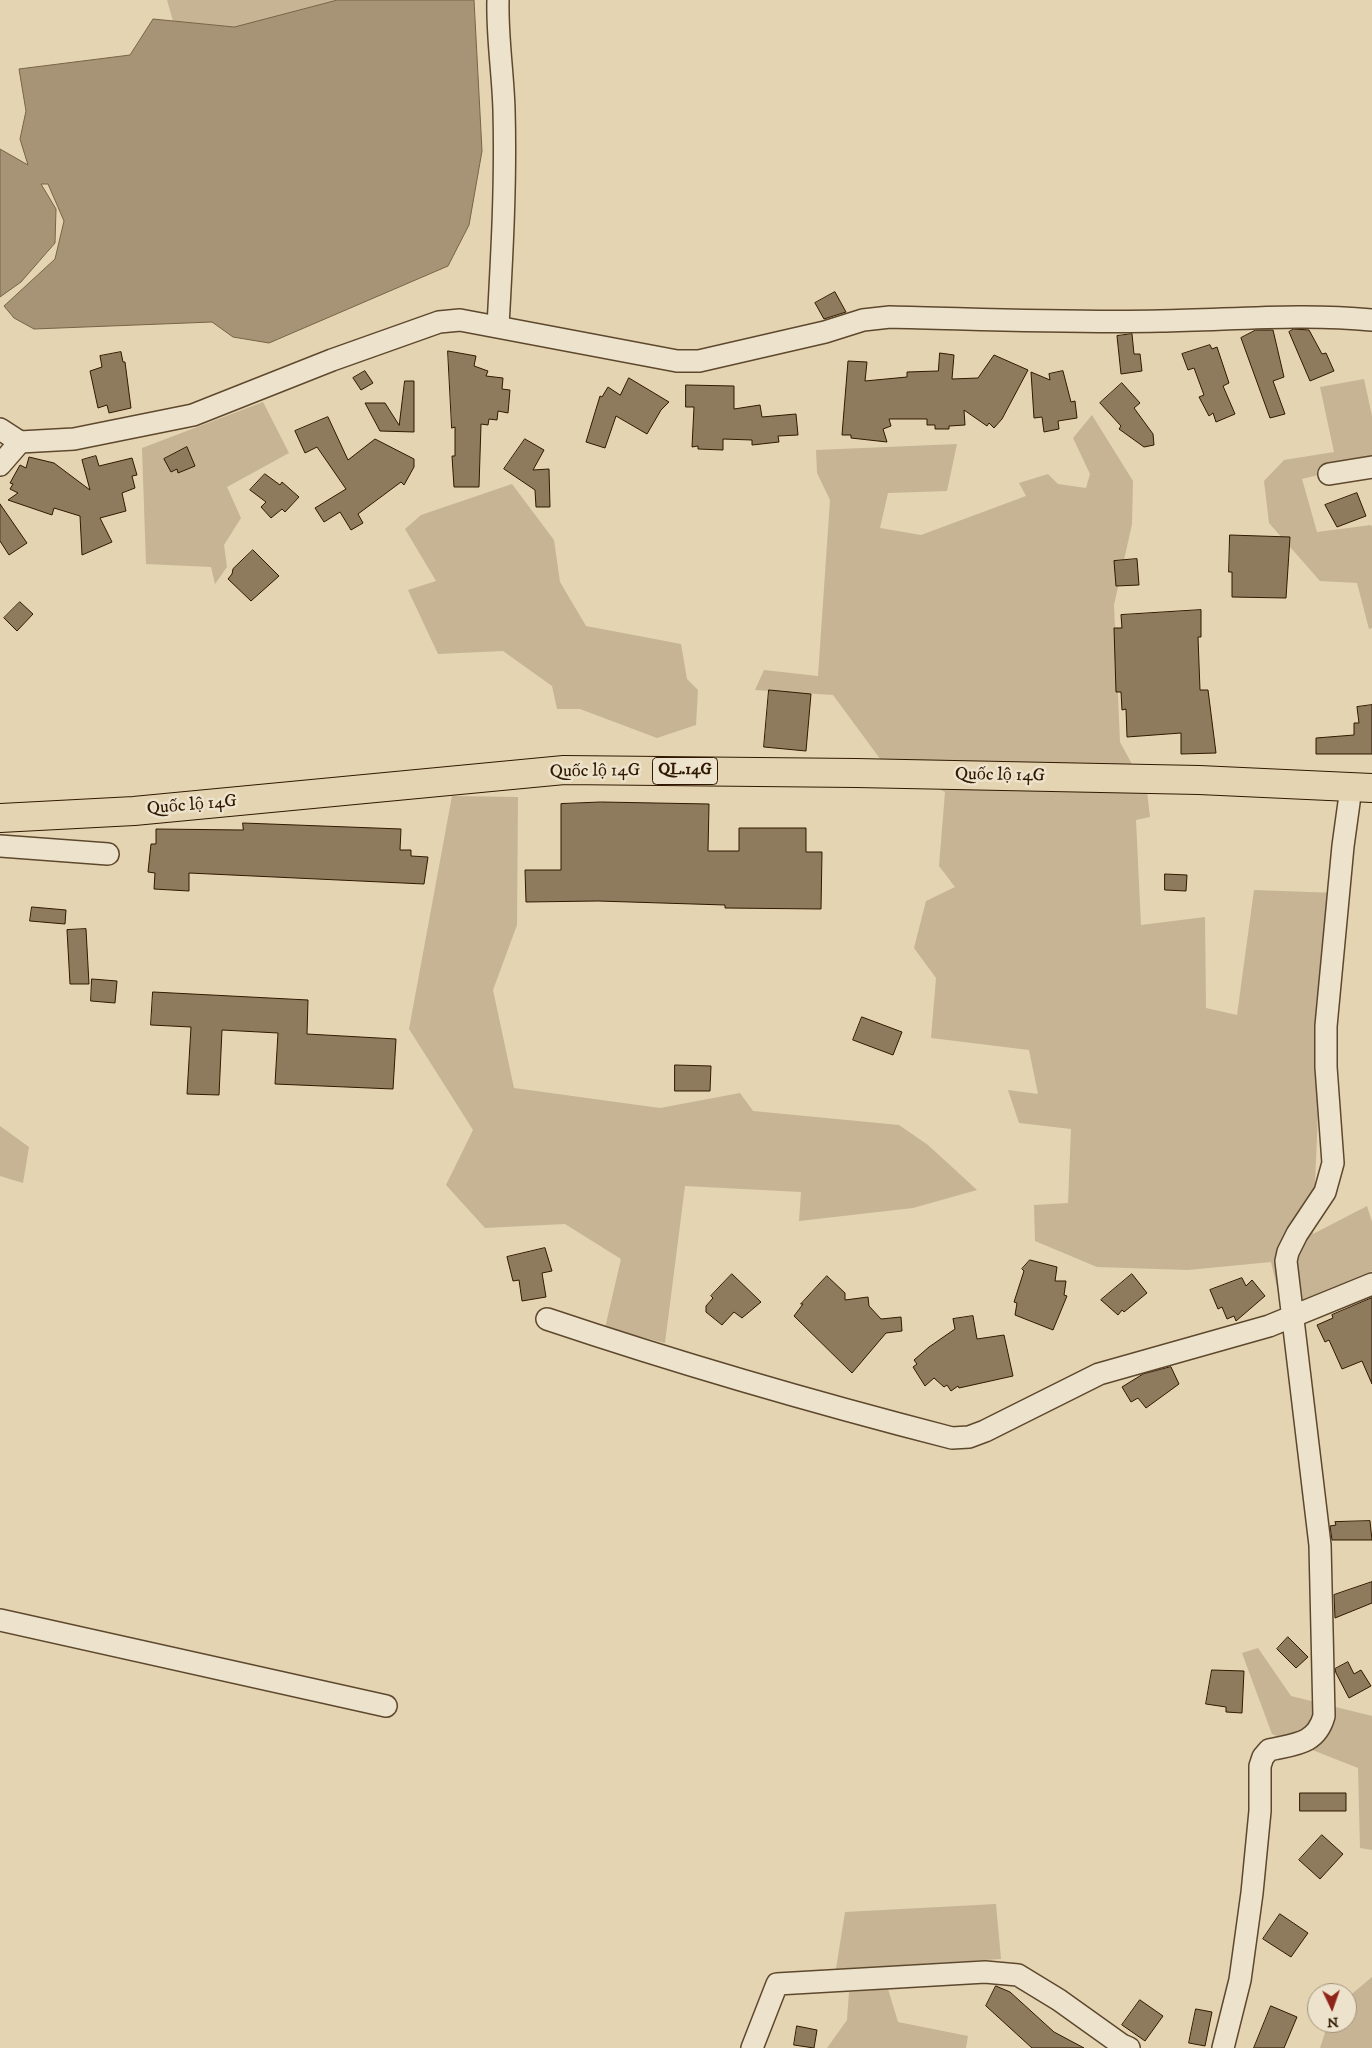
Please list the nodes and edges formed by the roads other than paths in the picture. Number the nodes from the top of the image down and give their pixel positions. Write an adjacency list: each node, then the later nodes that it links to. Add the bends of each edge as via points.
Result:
1 (498, 0): 3 (street, via 504,109 504,205)
2 (1372, 320): 3 (street, via 1330,316 1092,322 890,317 863,320 699,361 677,361)
3 (498, 326): 5 (street, via 460,320 439,322 193,415 74,439)
4 (0, 428): 5 (street)
5 (20, 442): 6 (street)
6 (0, 464)
7 (1372, 467): 8 (street)
8 (1329, 474)
9 (1361, 788): 10 (main road, Quốc lộ 14G / QL.14G, via 1179,780 564,770 134,811); 14 (street, via 1343,846 1326,1026 1326,1076 1333,1163 1324,1192 1288,1252 1286,1261)
10 (0, 818)
11 (0, 846): 12 (street)
12 (108, 854)
13 (1372, 1284): 14 (street)
14 (1292, 1317): 15 (street, via 1099,1374 985,1431 952,1438 674,1361); 20 (street, via 1320,1545 1324,1716 1317,1733 1310,1739 1269,1750 1260,1761 1260,1811 1252,1893 1240,1980)
15 (547, 1319)
16 (0, 1620): 17 (street)
17 (386, 1706)
18 (752, 2048): 19 (street, via 778,1984 984,1972 1018,1975)
19 (1129, 2048)
20 (1223, 2048)

